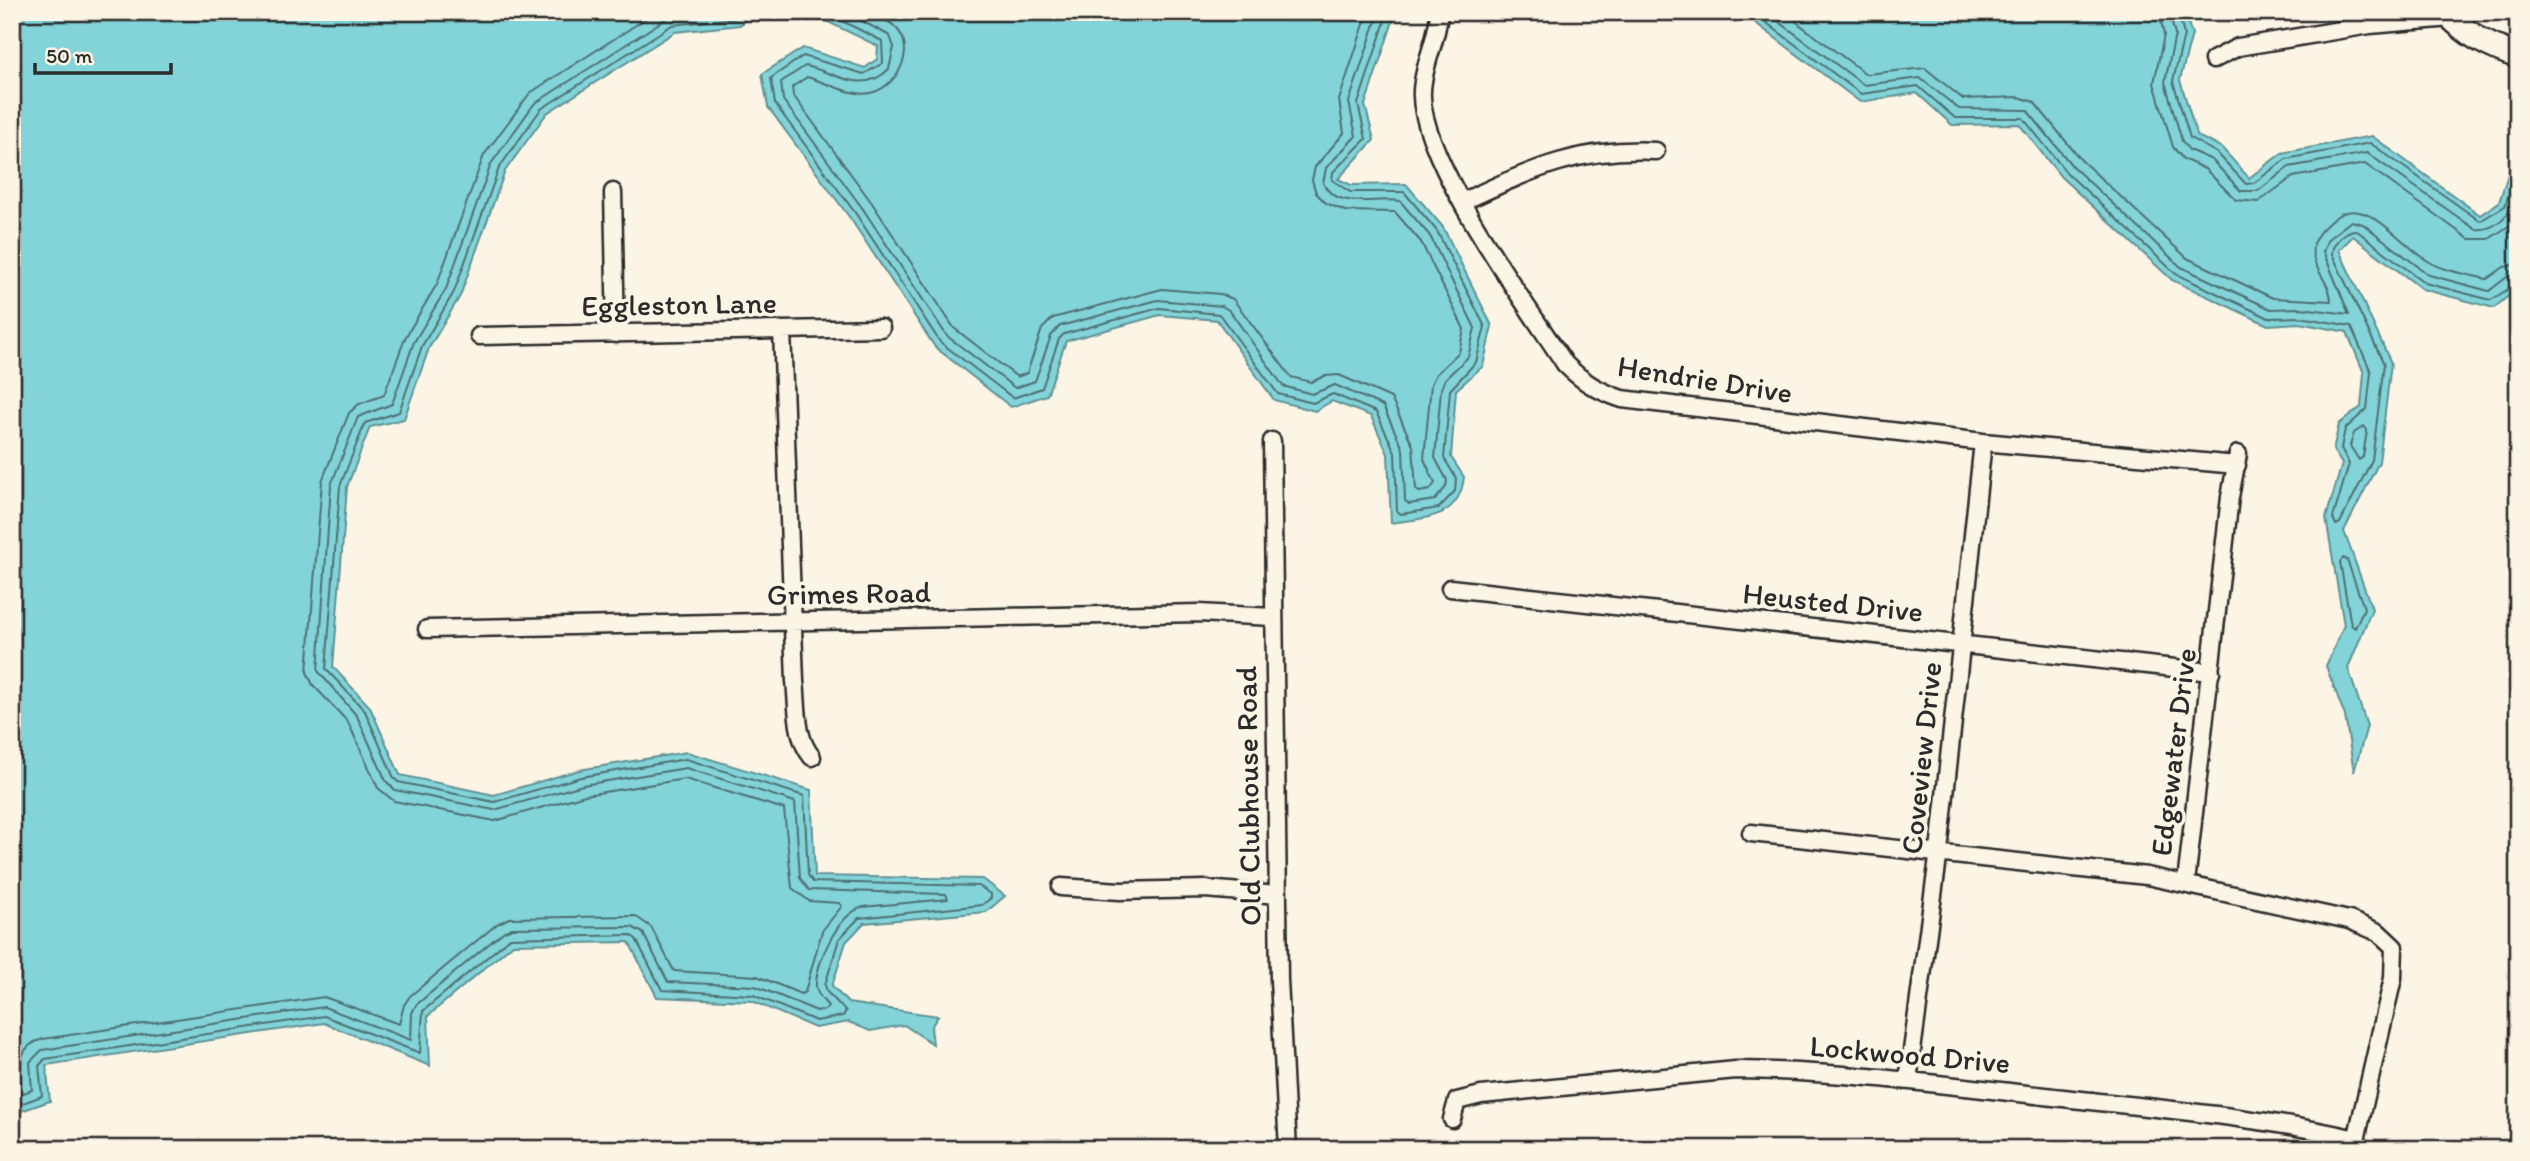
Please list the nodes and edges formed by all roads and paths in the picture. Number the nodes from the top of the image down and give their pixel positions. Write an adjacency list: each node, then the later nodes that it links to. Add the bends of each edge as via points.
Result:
1 (1439, 12): 7 (street, Hendrie Drive, via 1422,90 1423,108 1431,139)
2 (2449, 15): 3 (street, via 2491,47); 4 (street, via 2238,47)
3 (2518, 56)
4 (2213, 60)
5 (1656, 151): 7 (street, via 1604,150 1567,157)
6 (613, 192): 10 (street)
7 (1462, 202): 13 (street, Hendrie Drive, via 1565,364 1598,391 1622,398)
8 (881, 328): 9 (street, Eggleston Lane)
9 (782, 330): 10 (street, Eggleston Lane); 17 (street)
10 (616, 334): 11 (street, Eggleston Lane)
11 (479, 336)
12 (1272, 442): 16 (street, Old Clubhouse Road)
13 (1983, 442): 14 (street, Hendrie Drive); 19 (street, Coveview Drive)
14 (2238, 460): 20 (street, Edgewater Drive)
15 (1450, 587): 19 (street, Heusted Drive)
16 (1272, 617): 17 (street, Grimes Road, via 1199,612); 26 (street, Old Clubhouse Road)
17 (794, 623): 18 (street, Grimes Road); 21 (street, via 800,734)
18 (427, 629)
19 (1962, 644): 20 (street, Heusted Drive); 23 (street, Coveview Drive)
20 (2211, 672): 24 (street, Edgewater Drive)
21 (812, 757)
22 (1751, 833): 23 (street)
23 (1939, 851): 24 (street); 27 (street, Coveview Drive)
24 (2186, 883): 29 (street, Edgewater Drive, via 2349,920 2378,932 2393,947 2393,978)
25 (1060, 887): 26 (street)
26 (1278, 895): 30 (street, Old Clubhouse Road)
27 (1908, 1080): 28 (street, Lockwood Drive, via 1736,1070 1481,1095 1457,1101); 29 (street, Lockwood Drive, via 2164,1109)
28 (1452, 1119)
29 (2355, 1144)
30 (1288, 1149)

